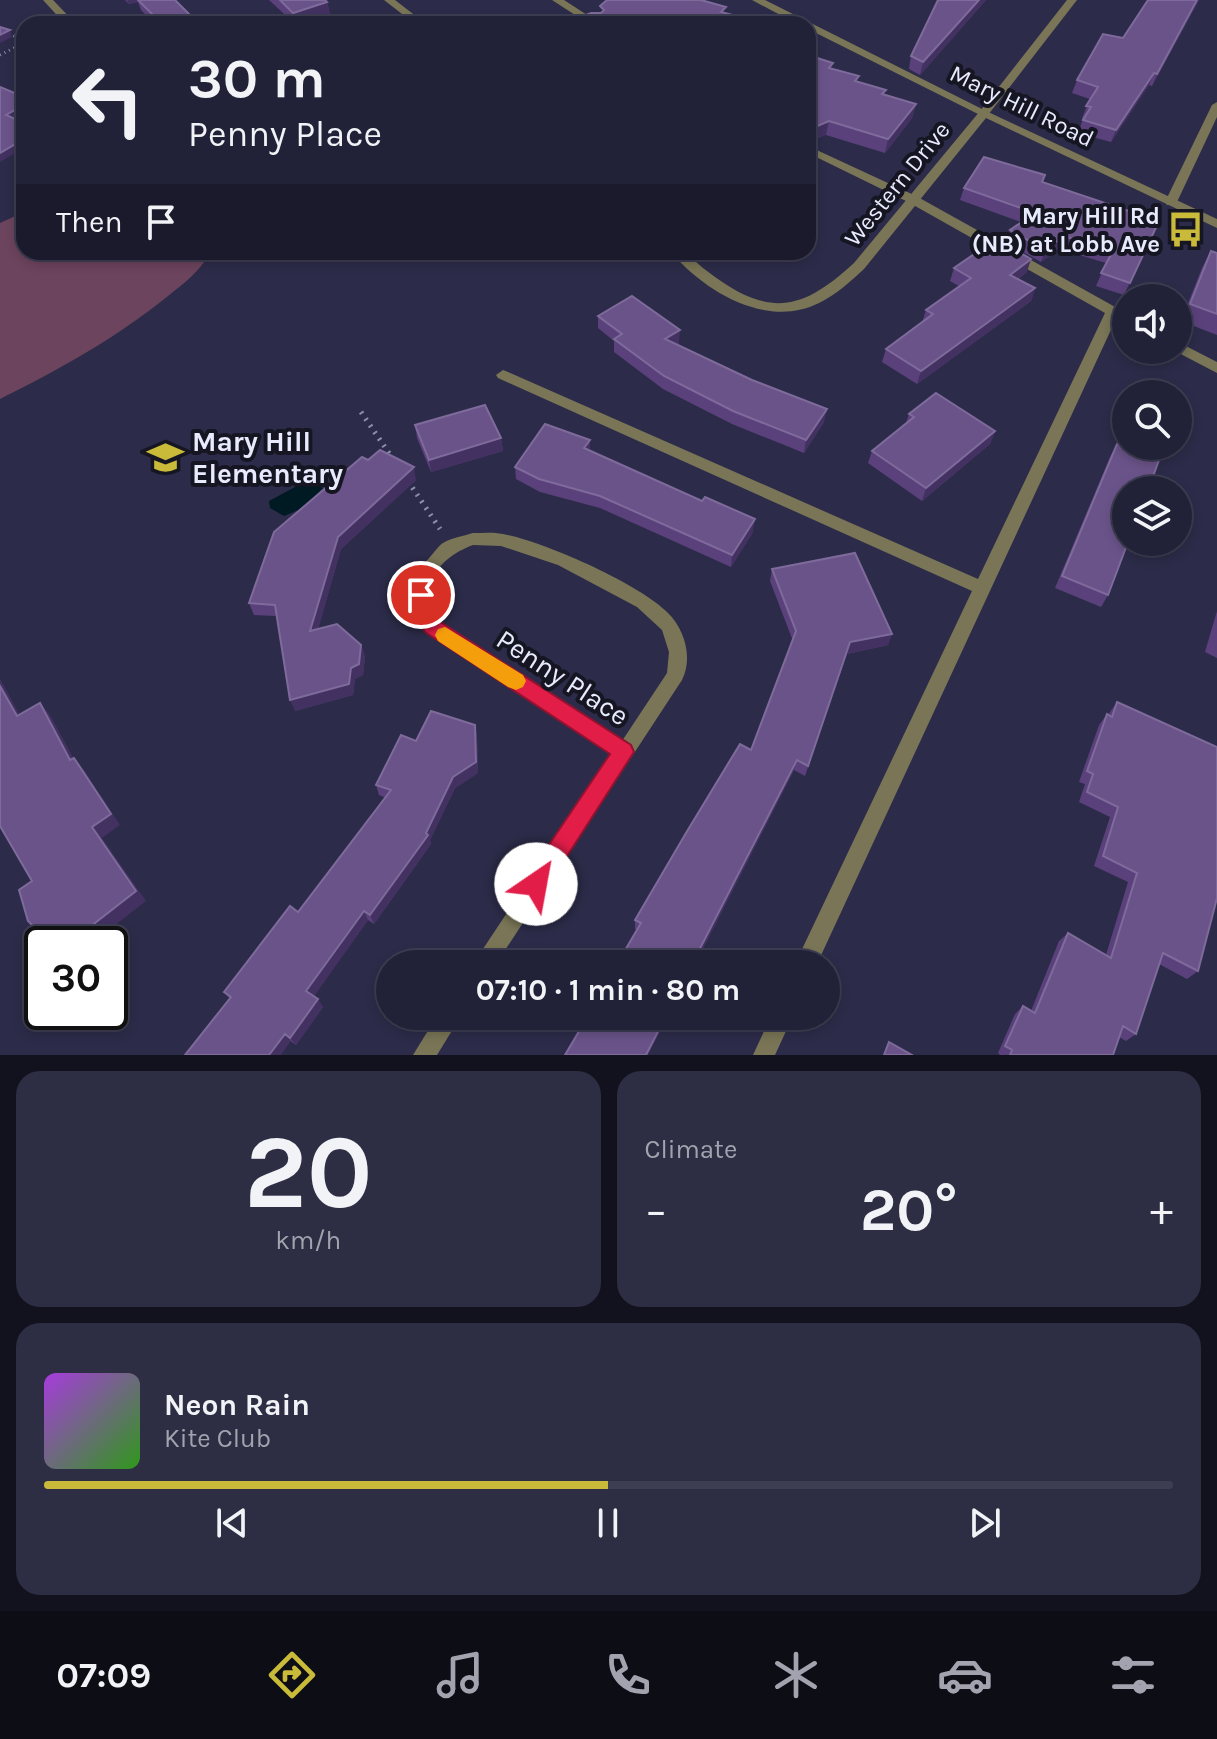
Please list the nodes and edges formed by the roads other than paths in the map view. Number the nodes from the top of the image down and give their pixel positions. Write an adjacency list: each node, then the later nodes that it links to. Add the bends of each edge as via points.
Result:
1 (48, 0): 6 (street)
2 (389, 0): 7 (street)
3 (557, 0): 8 (street)
4 (757, 0): 9 (street, Mary Hill Road)
5 (1072, 0): 12 (street, Western Drive)
6 (63, 16)
7 (410, 16)
8 (583, 16)
9 (789, 16)
10 (816, 29): 12 (street, Mary Hill Road)
11 (1217, 105): 15 (street)
12 (984, 113): 14 (street, Western Drive); 15 (street, Mary Hill Road)
13 (816, 153): 14 (street)
14 (912, 199): 17 (street, Western Drive, via 840,286 798,306 762,306 731,297); 18 (street)
15 (1171, 202): 16 (street, Mary Hill Road)
16 (1217, 224)
17 (686, 260)
18 (1112, 312)
19 (1112, 330): 23 (street)
20 (1192, 355): 21 (street)
21 (1217, 368)
22 (503, 375): 23 (street)
23 (980, 587): 26 (street)
24 (623, 752): 24 (street, Penny Place, via 432,627 422,610 431,565 468,539 526,545 661,614 675,630 676,675); 25 (street, Penny Place)
25 (493, 950)
26 (812, 950)
27 (441, 1030): 29 (street)
28 (776, 1030): 30 (street)
29 (424, 1055)
30 (764, 1055)

